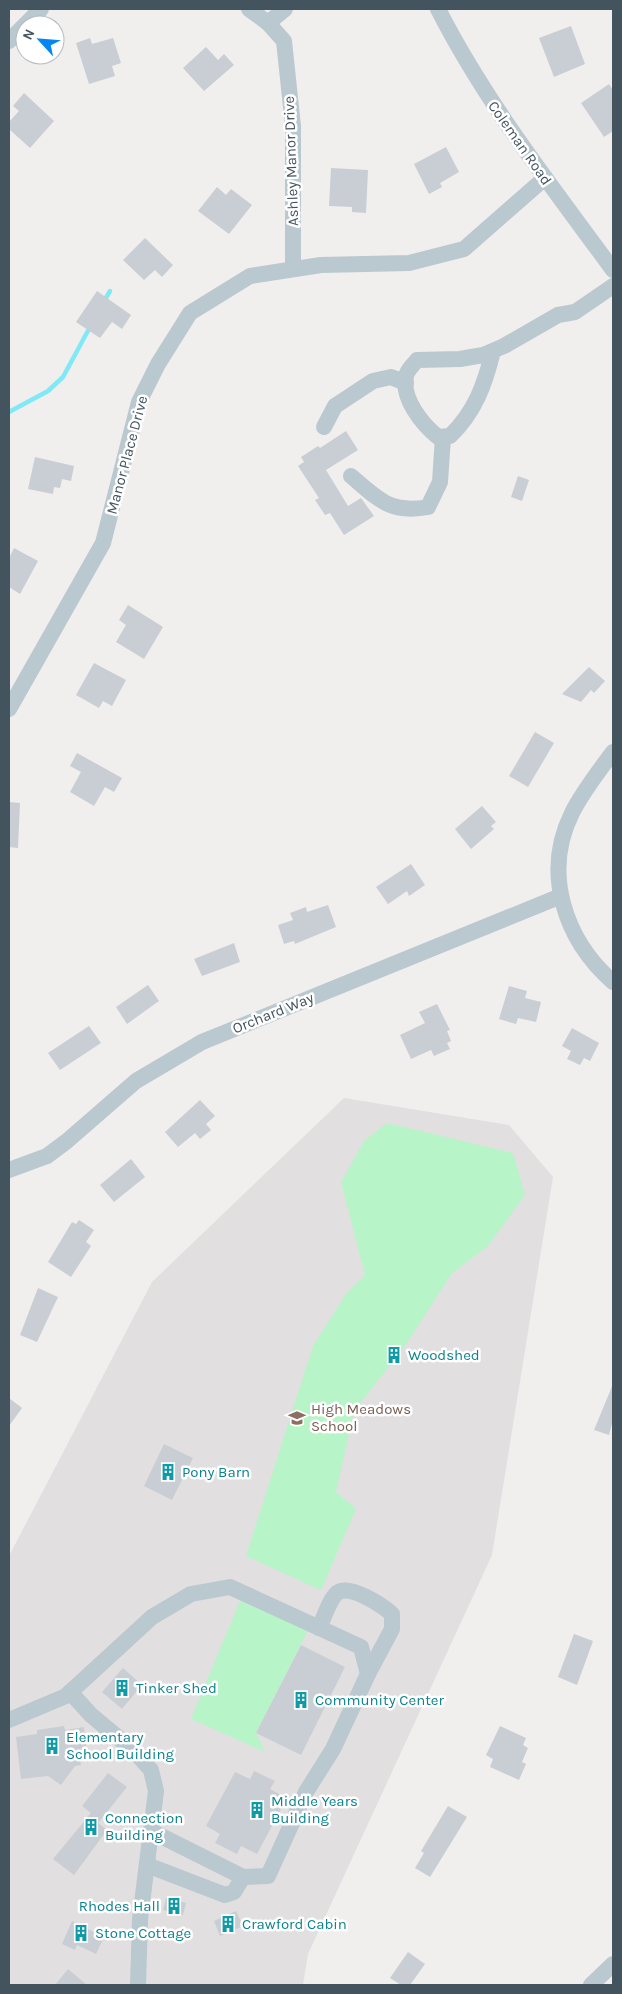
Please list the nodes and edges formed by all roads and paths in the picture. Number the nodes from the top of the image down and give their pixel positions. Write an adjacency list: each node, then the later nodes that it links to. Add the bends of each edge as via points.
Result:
1 (41, 9): 6 (street)
2 (249, 9): 5 (street, Ashley Manor Drive)
3 (285, 9): 5 (street)
4 (438, 9): 7 (street, Coleman Road, via 461,54)
5 (268, 23): 8 (street, Ashley Manor Drive, via 284,41 293,126)
6 (9, 42)
7 (545, 178): 8 (street, Manor Place Drive, via 464,249 410,263 321,265); 9 (street, Coleman Road)
8 (293, 269): 16 (street, Manor Place Drive, via 250,276 190,313 139,402 103,543)
9 (613, 270)
10 (613, 286): 11 (street, via 575,312 558,315)
11 (493, 351): 12 (street, via 460,359 417,360 406,374); 14 (street, via 478,400 462,424 450,436)
12 (406, 383): 13 (street, via 392,377 372,381 336,406); 14 (street, via 405,393 429,429)
13 (324, 427)
14 (443, 437): 15 (street, via 440,482 428,507 396,508 378,499)
15 (351, 476)
16 (9, 709)
17 (613, 752): 18 (street, via 583,795 564,833 559,861)
18 (561, 896): 19 (street, via 567,920 578,943); 20 (street, Orchard Way, via 202,1042 136,1081 47,1156)
19 (613, 982)
20 (9, 1170)
21 (319, 1628): 22 (street, via 361,1647); 22 (street, via 335,1594 341,1591 355,1592 386,1608 392,1614 392,1629); 23 (street, via 230,1587 191,1594 152,1617)
22 (368, 1674): 27 (street, via 334,1750 306,1792 268,1876)
23 (70, 1692): 24 (street); 25 (street, via 151,1770 156,1791)
24 (9, 1720)
25 (151, 1830): 26 (street); 27 (street)
26 (147, 1865): 27 (street, via 225,1895 234,1892); 30 (street, via 140,1919)
27 (243, 1877)
28 (613, 1964): 29 (street)
29 (595, 1984)
30 (138, 1985)

